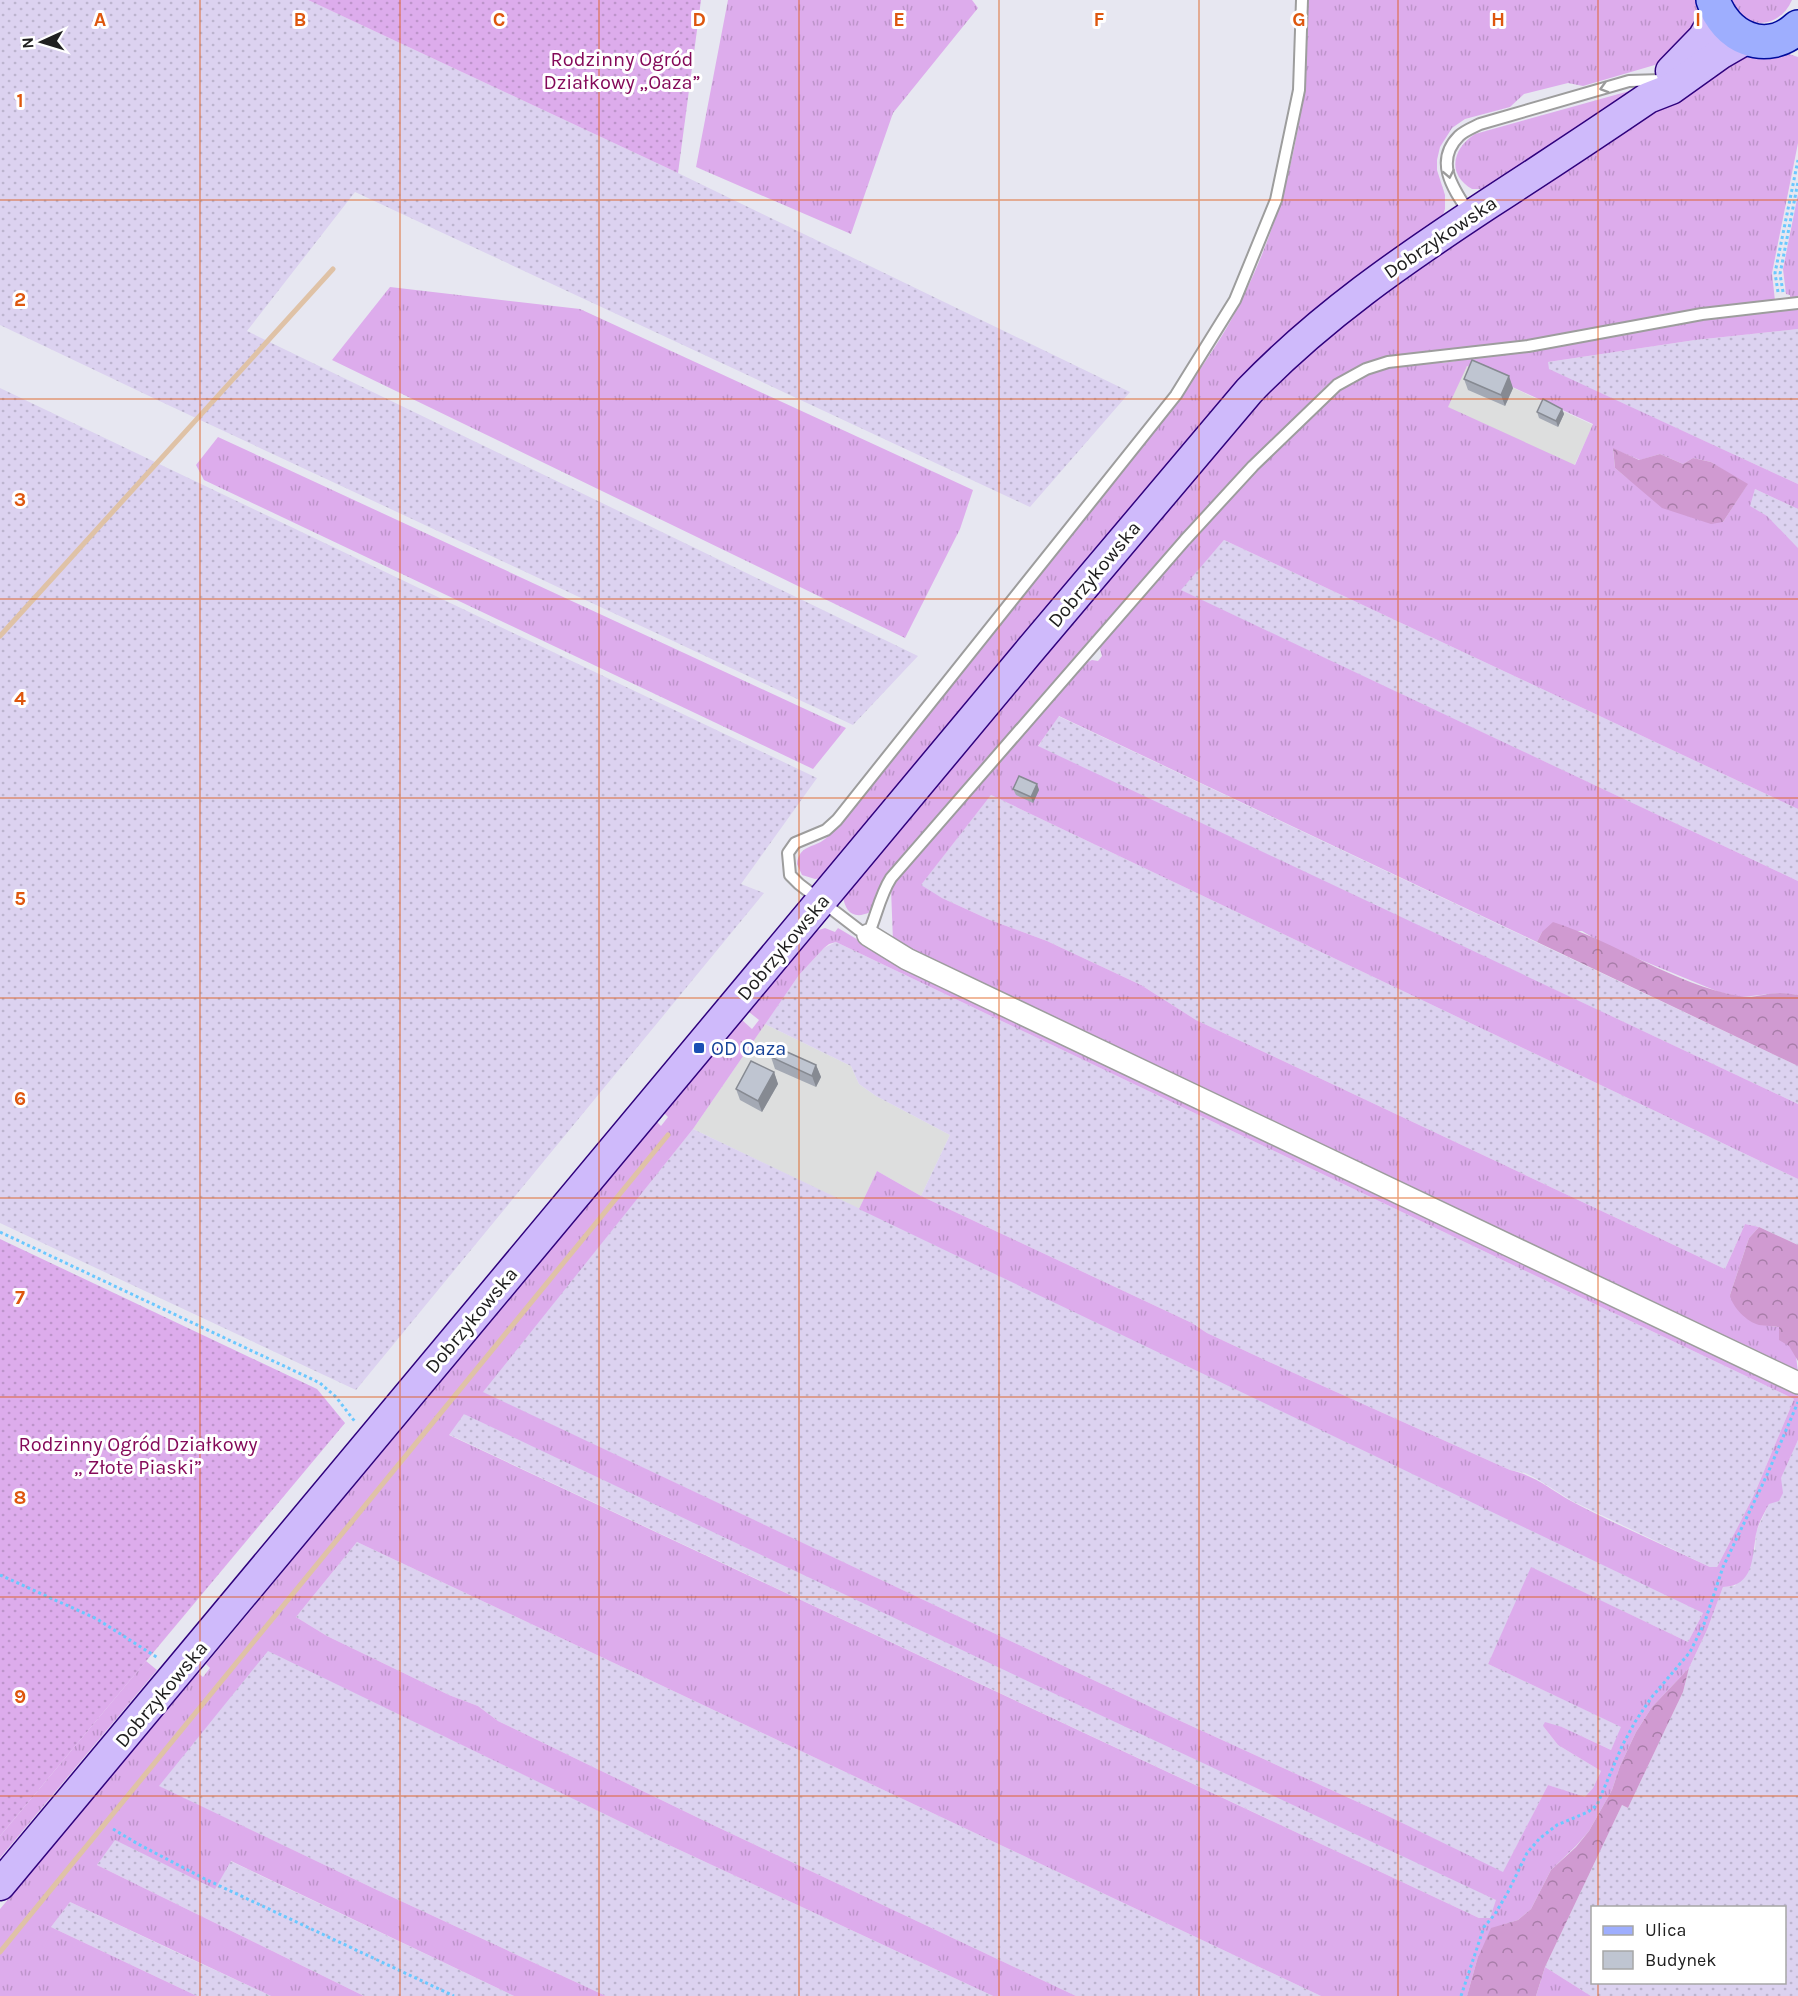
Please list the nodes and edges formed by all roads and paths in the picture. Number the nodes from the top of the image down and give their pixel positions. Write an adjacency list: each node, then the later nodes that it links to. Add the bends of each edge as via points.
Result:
1 (1302, 0): 11 (lane, via 1299,90 1276,200 1235,300 1176,396 837,820 826,830 795,843 788,853 790,874)
2 (1715, 7): 4 (main road, via 1727,27); 5 (main road, Dobrzykowska, via 1703,38)
3 (1792, 36): 4 (main road)
4 (1746, 39): 5 (main road, Dobrzykowska, via 1671,88)
5 (1655, 89): 8 (main road, Dobrzykowska); 8 (lane, one-way to 8, via 1629,81 1480,123 1459,136 1448,155 1447,173)
6 (1798, 160): 10 (path, via 1775,273)
7 (1798, 182): 10 (path, via 1780,274)
8 (1471, 216): 11 (main road, Dobrzykowska, via 1341,307 1249,391)
9 (1798, 303): 10 (lane)
10 (1783, 305): 12 (lane, via 1702,314 1528,345 1388,362 1337,385 1253,466 1185,540 941,819 887,885)
11 (822, 901): 12 (lane); 16 (main road, Dobrzykowska)
12 (868, 935): 14 (street, via 907,959)
13 (0, 1232): 16 (path, via 320,1383)
14 (1798, 1383)
15 (1798, 1402): 22 (path, via 1723,1567 1690,1652 1635,1722 1597,1805 1557,1825 1527,1853 1508,1892 1484,1927)
16 (372, 1440): 18 (main road, Dobrzykowska)
17 (0, 1575): 18 (path, via 97,1620)
18 (179, 1672): 20 (main road, Dobrzykowska)
19 (113, 1829): 21 (path, via 205,1879)
20 (0, 1885)
21 (454, 1996)
22 (1461, 1996)

